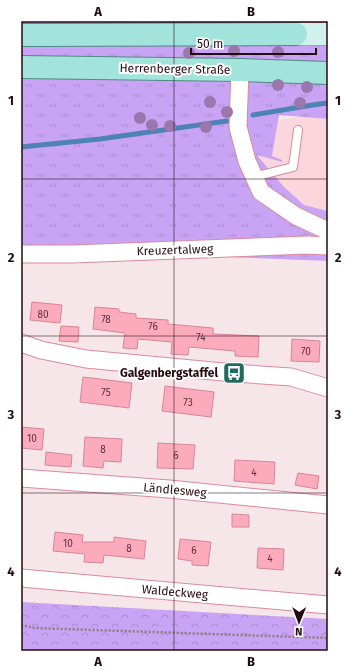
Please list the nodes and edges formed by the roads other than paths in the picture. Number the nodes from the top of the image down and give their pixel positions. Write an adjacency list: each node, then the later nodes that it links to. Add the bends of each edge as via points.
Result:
1 (304, 28): 2 (main road); 3 (main road)
2 (328, 34)
3 (21, 35)
4 (21, 67): 5 (main road, Herrenberger Straße)
5 (240, 70): 6 (main road, Herrenberger Straße); 8 (street, via 238,126 247,161)
6 (328, 73)
7 (298, 130): 8 (lane, via 293,168)
8 (254, 176): 9 (street, via 261,192 296,216)
9 (328, 230)
10 (328, 246): 11 (street, Kreuzertalweg)
11 (21, 254)
12 (21, 343): 13 (street, via 41,350 86,358 291,377)
13 (328, 388)
14 (21, 478): 15 (street, Ländlesweg, via 169,489)
15 (328, 505)
16 (21, 578): 17 (street, Waldeckweg)
17 (328, 605)

